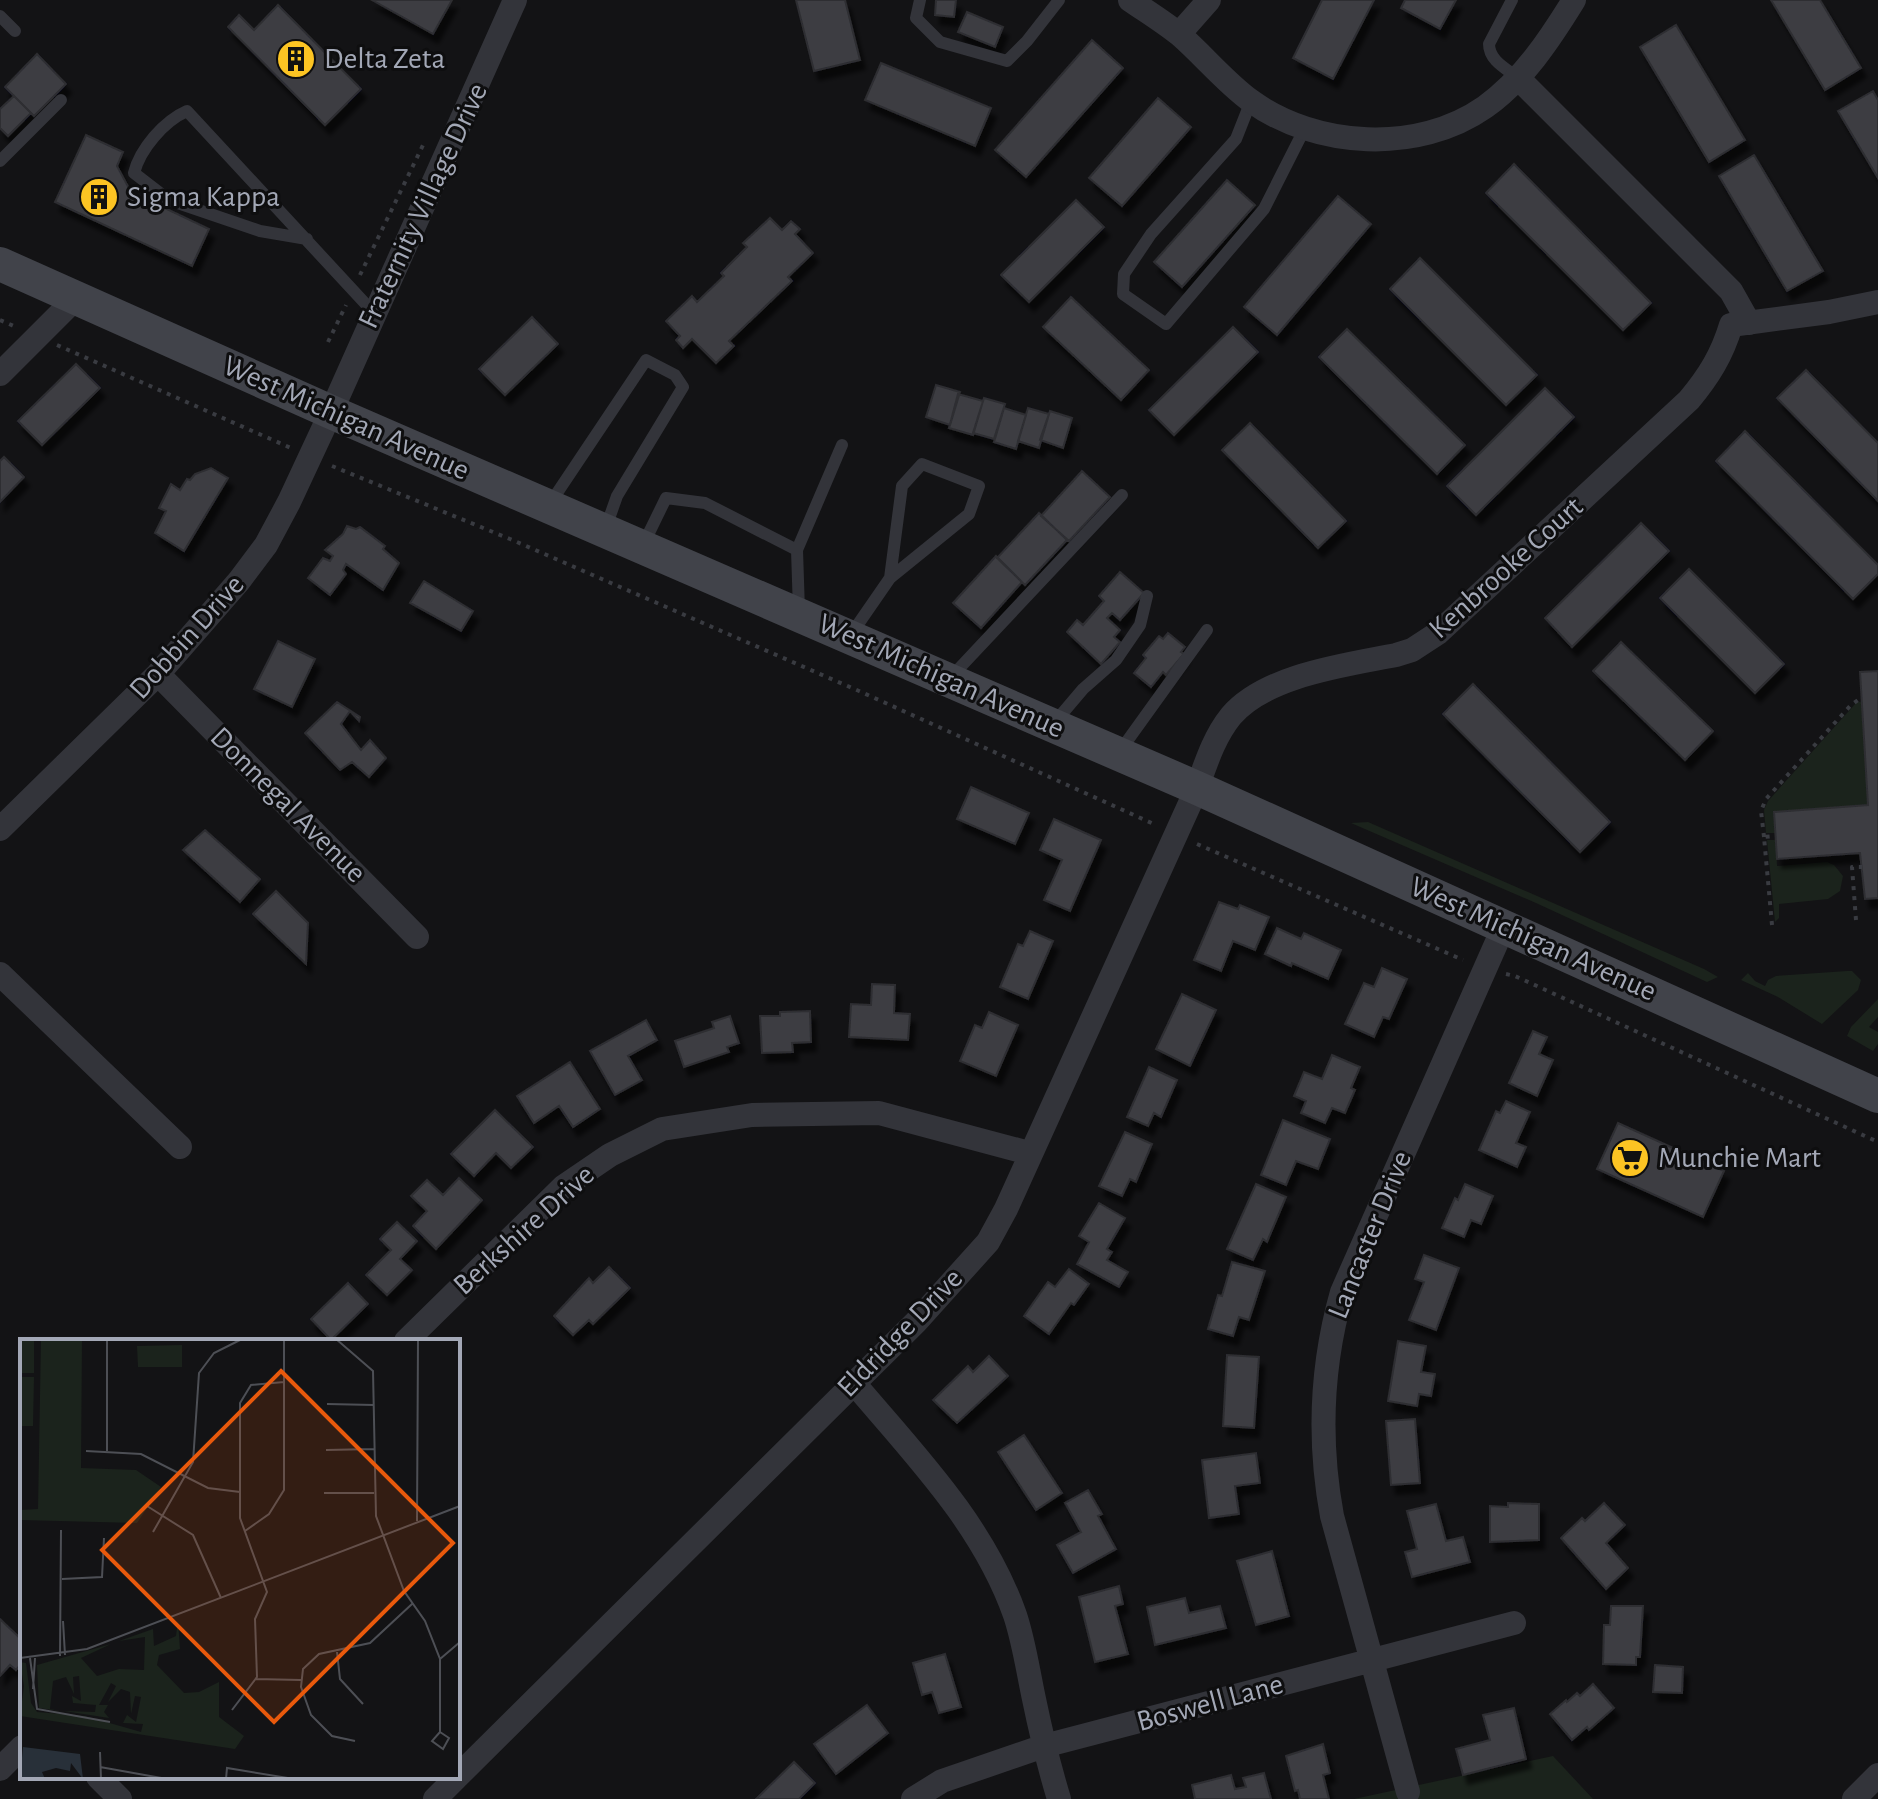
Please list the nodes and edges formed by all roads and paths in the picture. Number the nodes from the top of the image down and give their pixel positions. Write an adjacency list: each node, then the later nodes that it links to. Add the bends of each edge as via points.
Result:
1 (515, 0): 22 (street, Fraternity Village Drive)
2 (920, 0): 3 (lane, via 916,18 940,42 1007,61)
3 (1059, 0)
4 (1130, 0): 10 (street)
5 (1209, 0): 10 (street)
6 (1512, 0): 11 (lane, via 1488,50)
7 (1574, 0): 11 (street)
8 (0, 16): 9 (lane)
9 (15, 31)
10 (1179, 34): 13 (street)
11 (1517, 77): 14 (street, via 1486,106 1447,128 1376,139); 24 (street, via 1731,291)
12 (61, 100): 16 (lane)
13 (1251, 101): 14 (street); 14 (lane, via 1236,139 1151,234 1124,274 1123,294 1166,324 1264,209)
14 (1305, 128)
15 (426, 139): 19 (path)
16 (0, 161)
17 (307, 239): 17 (lane, via 187,111 172,117 137,161 134,173 169,200 260,231); 19 (lane)
18 (0, 264): 20 (street, West Michigan Avenue)
19 (353, 290): 22 (lane); 26 (path)
20 (76, 298): 25 (street); 28 (street, West Michigan Avenue)
21 (1878, 302): 24 (street)
22 (374, 313): 28 (street, Fraternity Village Drive)
23 (0, 320): 25 (path)
24 (1749, 323): 46 (street, Kenbrooke Court, via 1731,325 1722,353 1689,400 1438,633 1396,655 1296,677 1246,703 1219,733)
25 (38, 337): 27 (street); 30 (path)
26 (328, 342)
27 (0, 374)
28 (331, 412): 30 (street, Dobbin Drive); 32 (street, West Michigan Avenue)
29 (842, 445): 35 (lane)
30 (310, 456): 41 (street, Dobbin Drive, via 266,545); 48 (path, via 859,691)
31 (1122, 495): 42 (lane)
32 (549, 506): 33 (street, West Michigan Avenue); 33 (lane, via 646,360 675,375 683,387 617,496)
33 (605, 530): 34 (street, West Michigan Avenue)
34 (642, 546): 35 (lane, via 666,498 705,503); 38 (street, West Michigan Avenue)
35 (797, 550): 38 (lane)
36 (890, 578): 36 (lane, via 969,514 979,486 922,464 902,486); 40 (lane)
37 (1147, 596): 44 (lane, via 1140,625 1116,660)
38 (800, 614): 40 (street, West Michigan Avenue)
39 (1207, 630): 45 (lane)
40 (850, 636): 42 (street, West Michigan Avenue)
41 (158, 674): 47 (street, Dobbin Drive); 55 (street, Donnegal Avenue)
42 (949, 679): 44 (street, West Michigan Avenue)
43 (1861, 698): 50 (path, via 1766,799 1761,811)
44 (1053, 725): 45 (street, West Michigan Avenue)
45 (1118, 753): 46 (street, West Michigan Avenue)
46 (1197, 788): 48 (street, Eldridge Drive); 54 (street, West Michigan Avenue)
47 (0, 829)
48 (1175, 835): 56 (path); 61 (street, Eldridge Drive)
49 (1775, 836): 50 (path)
50 (1764, 837): 53 (path)
51 (1862, 867): 52 (path, via 1852,867)
52 (1856, 920)
53 (1772, 925)
54 (1504, 926): 56 (street, Lancaster Drive); 58 (street, West Michigan Avenue)
55 (417, 937)
56 (1484, 969): 59 (path, via 1515,976); 65 (street, Lancaster Drive, via 1342,1292 1331,1329 1323,1401 1324,1476)
57 (0, 974): 60 (street)
58 (1878, 1096)
59 (1878, 1142)
60 (180, 1147)
61 (1029, 1153): 62 (street, Berkshire Drive, via 879,1113 752,1115 662,1129 563,1187); 63 (street, Eldridge Drive, via 988,1242)
62 (408, 1339)
63 (853, 1382): 66 (street, via 939,1483 997,1571 1015,1617); 69 (street, Eldridge Drive)
64 (1514, 1623): 65 (street, Boswell Lane)
65 (1373, 1660): 66 (street, Boswell Lane); 73 (street, Lancaster Drive)
66 (1044, 1746): 76 (street, Boswell Lane, via 942,1781); 77 (street)
67 (20, 1749): 68 (street)
68 (0, 1769)
69 (460, 1775)
70 (1878, 1775): 78 (street)
71 (100, 1779): 74 (street)
72 (456, 1779): 75 (street, Eldridge Drive)
73 (1408, 1792)
74 (120, 1799)
75 (435, 1799)
76 (913, 1799)
77 (1059, 1799)
78 (1854, 1799)

